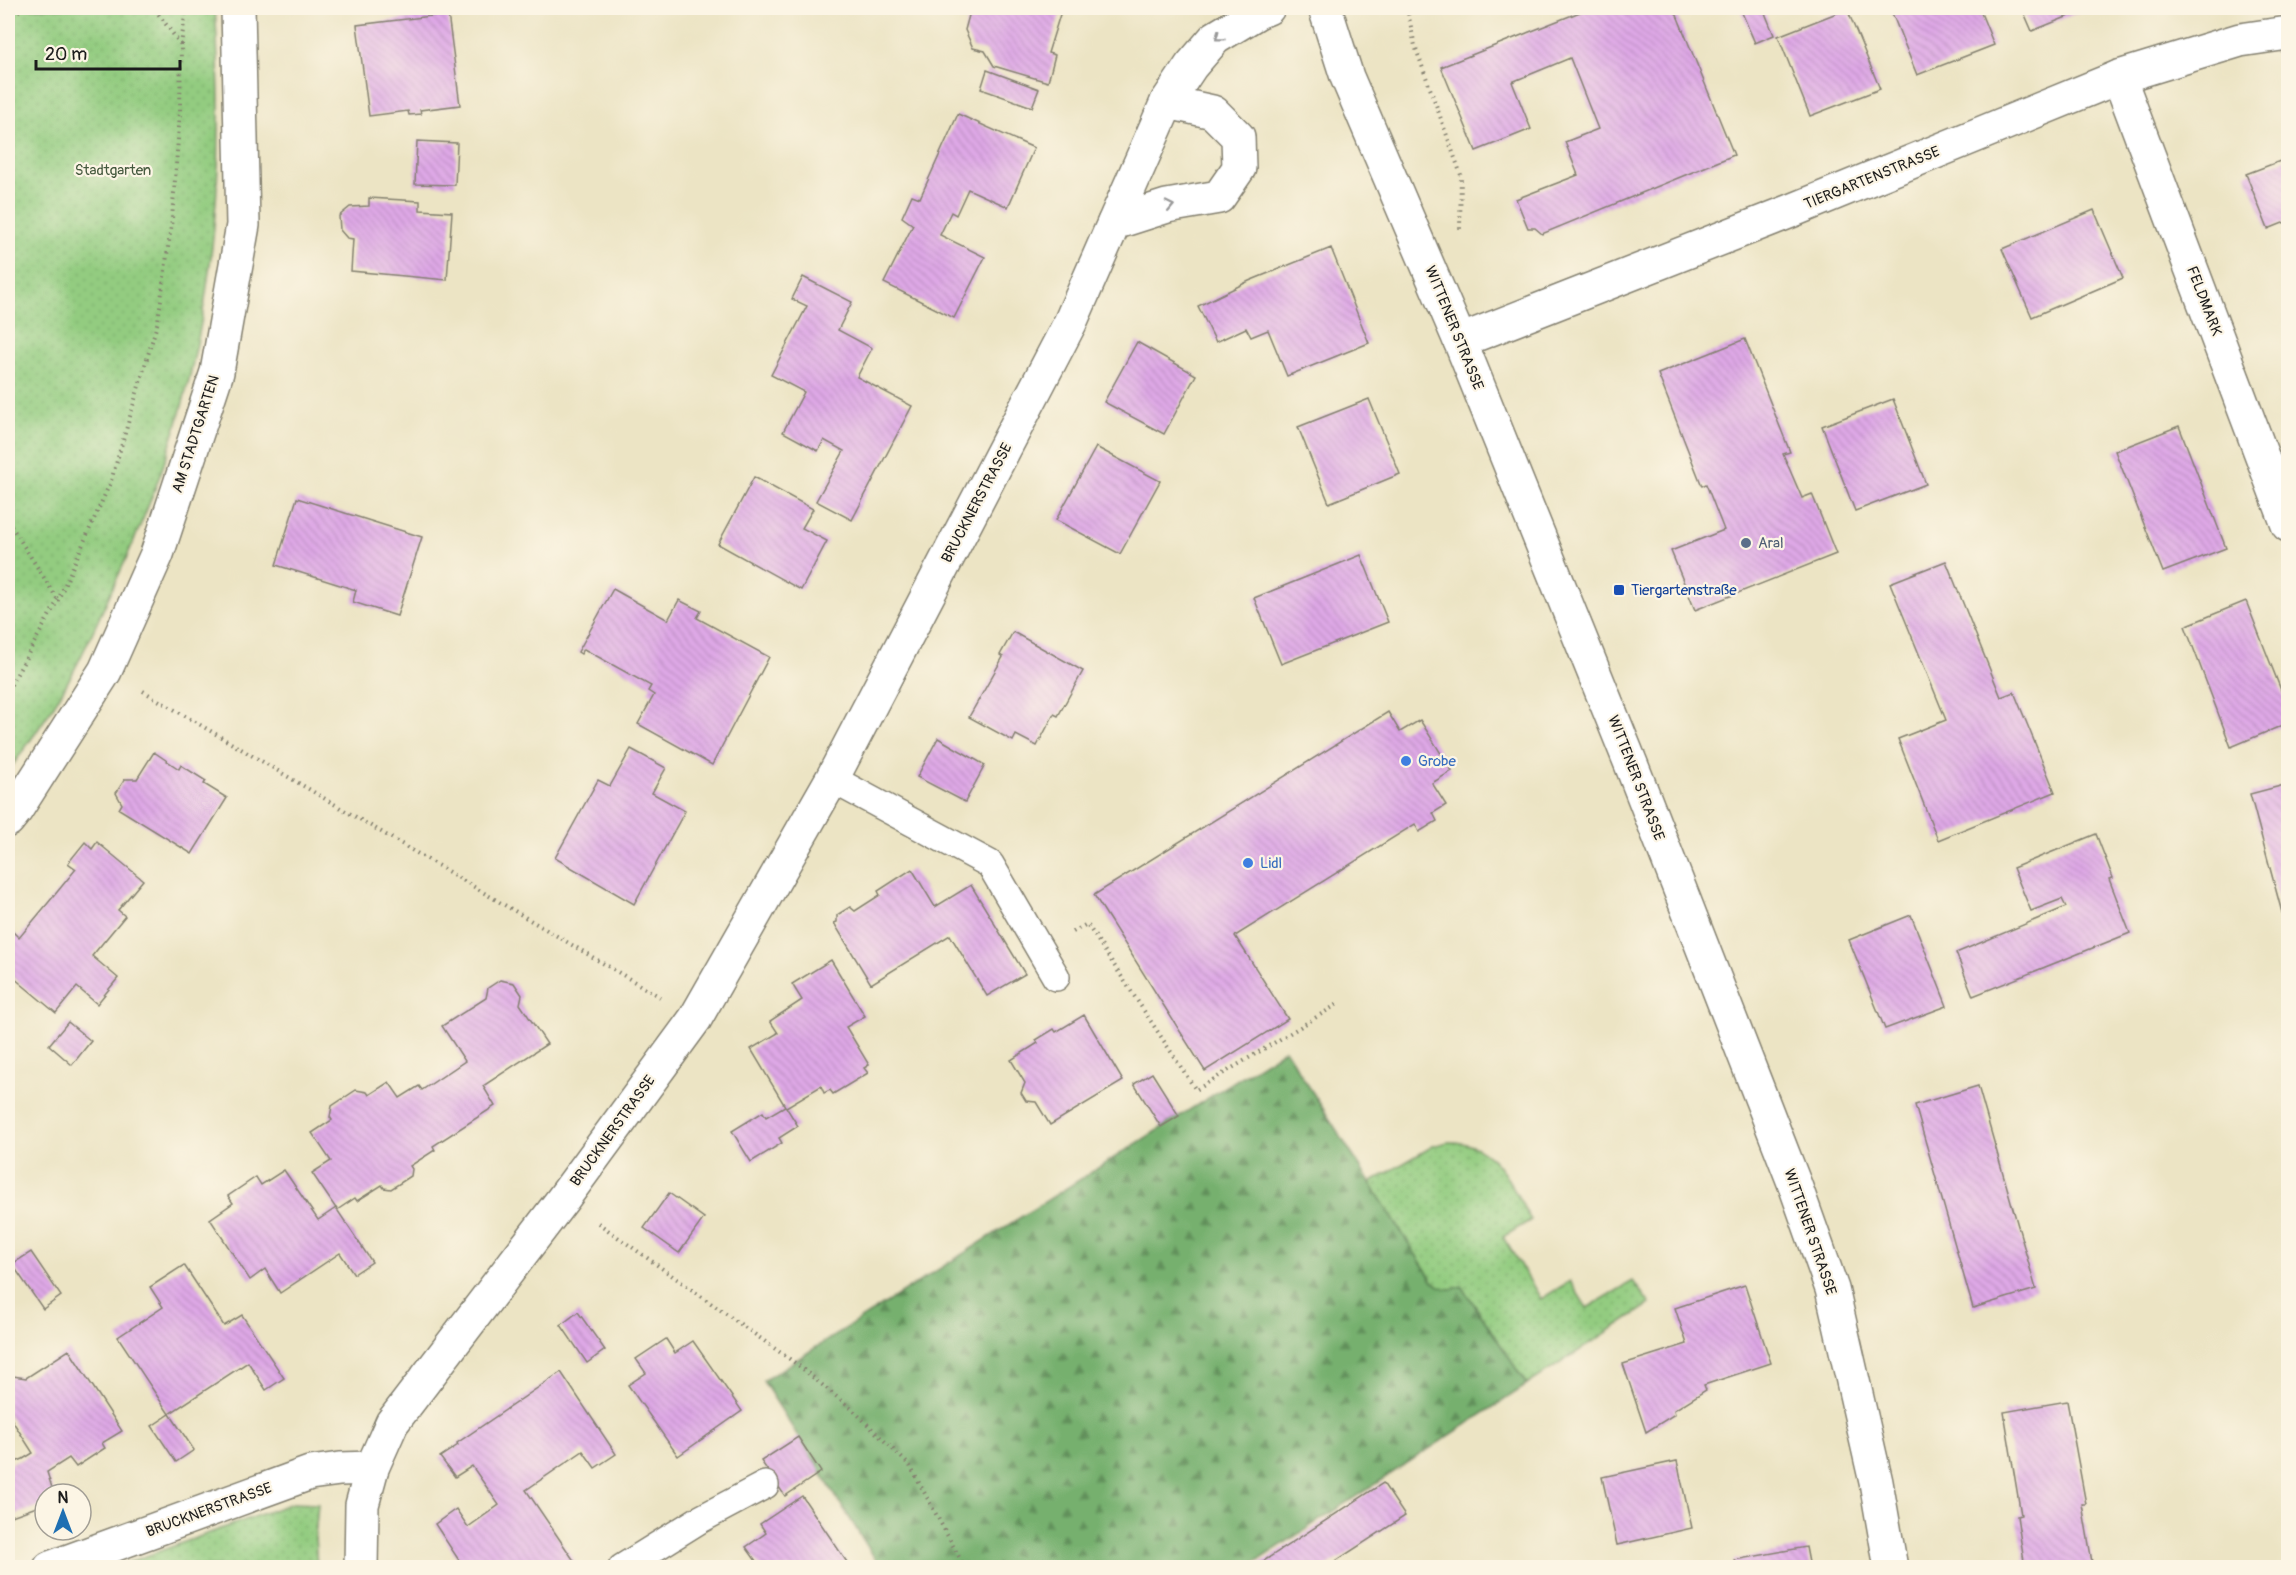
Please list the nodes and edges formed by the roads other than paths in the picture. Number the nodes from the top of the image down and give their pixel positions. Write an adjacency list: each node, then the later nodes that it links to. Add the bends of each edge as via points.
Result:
1 (238, 8): 11 (street, AM STADTGARTEN, via 243,225 217,372 157,554 105,671)
2 (1269, 8): 6 (street, BRUCKNERSTRASSE, one-way to 6, via 1215,38)
3 (1324, 8): 8 (street, WITTENER STRASSE, via 1347,77)
4 (2289, 33): 5 (street, TIERGARTENSTRASSE, via 2240,40)
5 (2119, 77): 8 (street, TIERGARTENSTRASSE); 9 (street, FELDMARK)
6 (1167, 102): 7 (street, BRUCKNERSTRASSE); 7 (street, one-way to 6, via 1167,206 1219,197 1239,168 1238,137 1213,112)
7 (1114, 223): 10 (street, BRUCKNERSTRASSE, via 1070,323)
8 (1460, 341): 18 (street, WITTENER STRASSE, via 1795,1185 1828,1279 1876,1482)
9 (2289, 525)
10 (832, 779): 12 (lane, via 990,864); 13 (street, BRUCKNERSTRASSE, via 695,1019 392,1422)
11 (8, 820)
12 (1056, 977)
13 (372, 1468): 15 (street, BRUCKNERSTRASSE, via 310,1473); 16 (street, BRUCKNERSTRASSE, via 362,1505)
14 (765, 1485): 17 (lane)
15 (50, 1568)
16 (361, 1568)
17 (622, 1568)
18 (1891, 1568)

